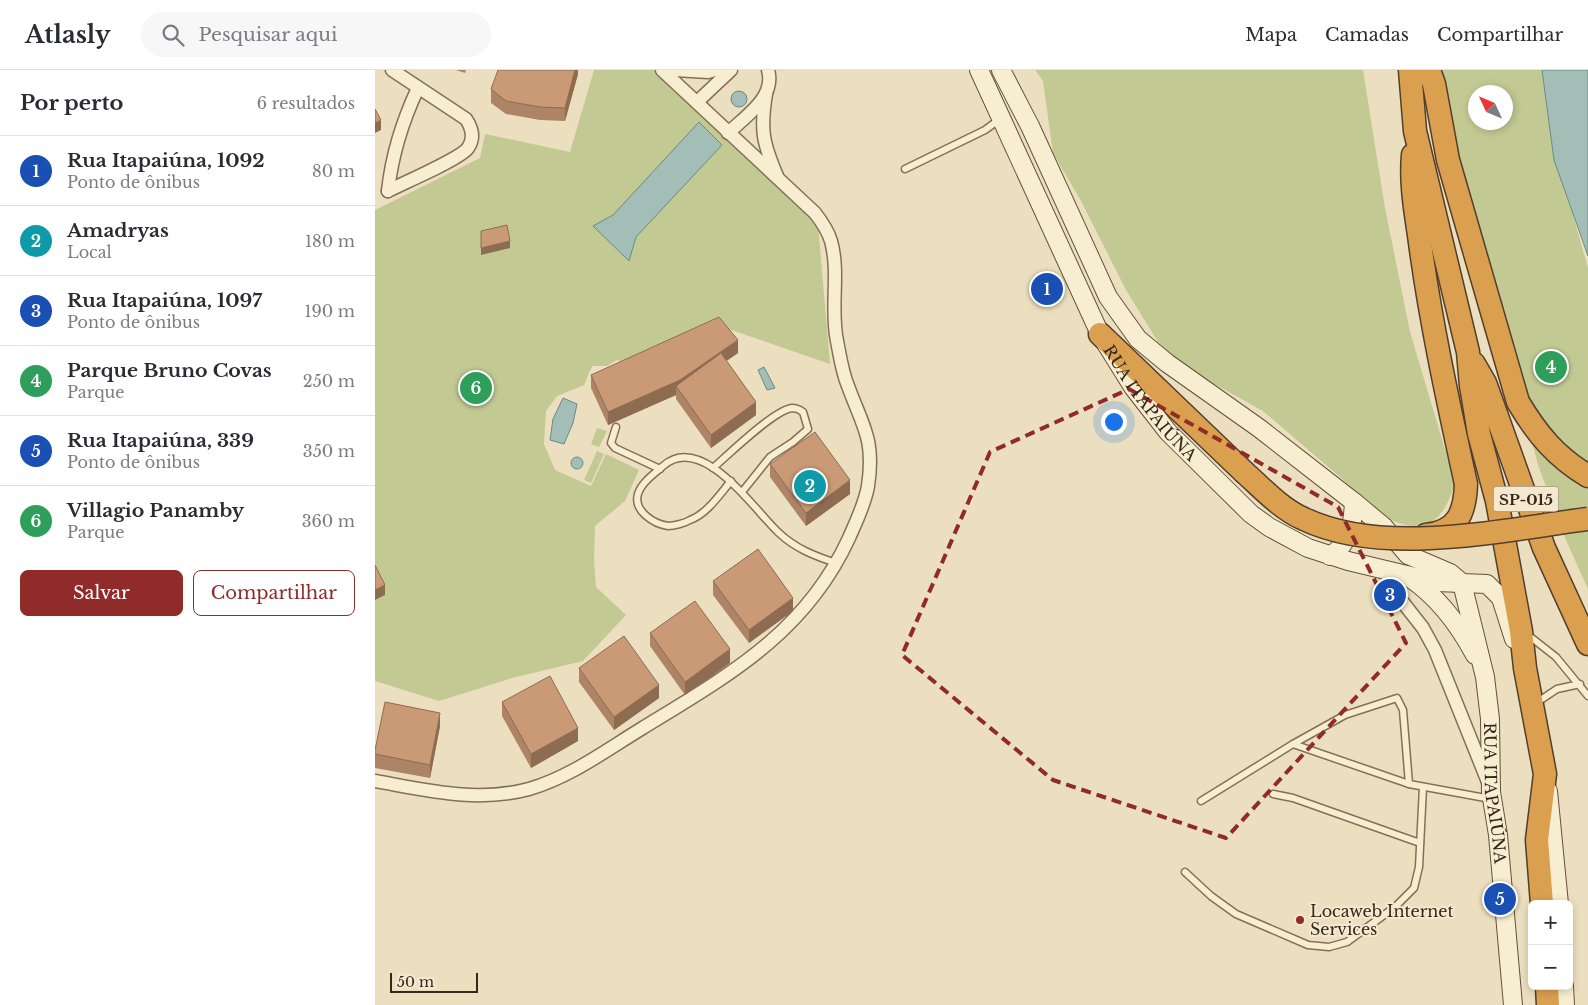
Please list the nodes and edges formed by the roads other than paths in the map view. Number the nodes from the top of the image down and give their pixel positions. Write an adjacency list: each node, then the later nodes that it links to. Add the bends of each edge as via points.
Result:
1 (392, 70): 12 (street)
2 (662, 70): 14 (street)
3 (675, 70): 4 (street)
4 (716, 70)
5 (731, 70): 14 (street)
6 (768, 70): 13 (street)
7 (779, 70): 13 (street)
8 (979, 70): 15 (main road, RUA ITAPAIÚNA)
9 (1001, 70): 28 (main road, RUA ITAPAIÚNA, via 1030,126 1107,297 1138,339)
10 (1410, 70): 16 (highway, SP-015)
11 (1431, 77): 25 (highway, via 1448,160 1518,402 1534,429 1556,453)
12 (417, 88): 12 (street, via 395,144 388,191 464,153 472,137 466,119)
13 (768, 89): 17 (street, via 754,109); 19 (street, via 762,118 763,139)
14 (697, 102): 17 (street)
15 (1001, 118): 18 (lane, via 985,130); 20 (main road, RUA ITAPAIÚNA)
16 (1415, 131): 21 (highway, SP-015); 30 (highway, via 1411,176 1437,350 1466,484 1465,499 1453,526 1439,534 1414,535)
17 (728, 132): 19 (street)
18 (905, 169)
19 (780, 183): 32 (street, via 815,213 831,242 836,337 847,385 867,430 871,459 867,489)
20 (1099, 334): 29 (highway, bridge, via 1244,472 1288,511 1304,520 1344,535 1419,538); 31 (main road, RUA ITAPAIÚNA, via 1167,432 1251,514 1308,548)
21 (1468, 352): 38 (highway, via 1479,434 1497,501); 39 (highway, SP-015, via 1485,383 1544,548)
22 (616, 427): 24 (lane, via 611,443 615,448)
23 (713, 468): 24 (lane, via 681,458 669,461); 26 (lane); 27 (lane, via 782,412 791,408 803,412 808,429 770,457)
24 (660, 469): 26 (lane, via 642,486 637,506 644,515 669,526 692,520 710,506)
25 (1588, 476)
26 (731, 481): 27 (lane)
27 (742, 492): 32 (lane, via 779,533 796,546)
28 (1355, 502): 30 (main road, RUA ITAPAIÚNA); 31 (main road, via 1351,531)
29 (1588, 518)
30 (1384, 527): 34 (main road, RUA ITAPAIÚNA, via 1408,555 1450,572)
31 (1330, 556): 33 (main road, RUA ITAPAIÚNA)
32 (837, 563): 47 (street, via 816,595 787,629 731,673 566,775 528,789 461,796)
33 (1401, 572): 34 (main road, RUA ITAPAIÚNA, via 1436,582); 41 (main road, via 1436,600 1450,617 1467,640)
34 (1462, 583): 36 (main road, RUA ITAPAIÚNA, via 1487,584); 37 (main road, RUA ITAPAIÚNA)
35 (1395, 590): 51 (street, via 1435,650)
36 (1501, 598): 37 (main road, via 1478,590); 40 (main road)
37 (1467, 602): 41 (main road, RUA ITAPAIÚNA)
38 (1521, 631): 40 (highway); 42 (lane, via 1542,644)
39 (1588, 644)
40 (1525, 668): 44 (highway)
41 (1485, 677): 51 (main road, RUA ITAPAIÚNA, via 1490,719)
42 (1580, 684): 43 (lane); 44 (lane, via 1557,689)
43 (1588, 696)
44 (1532, 706): 46 (highway)
45 (1293, 744): 48 (lane); 48 (lane, via 1345,715 1397,698 1403,710); 52 (lane)
46 (1545, 774): 55 (highway, via 1537,840); 56 (main road)
47 (375, 781)
48 (1409, 784): 49 (lane)
49 (1423, 787): 51 (lane); 53 (lane)
50 (1273, 794): 53 (lane, via 1293,798)
51 (1492, 796): 59 (main road, RUA ITAPAIÚNA, via 1499,835)
52 (1201, 801)
53 (1420, 843): 54 (lane, via 1417,878 1407,897 1347,942 1329,947 1308,945 1236,914)
54 (1185, 872)
55 (1542, 900)
56 (1559, 900)
57 (1547, 990): 60 (highway)
58 (1564, 990): 61 (main road)
59 (1513, 1005)
60 (1548, 1005)
61 (1565, 1005)

